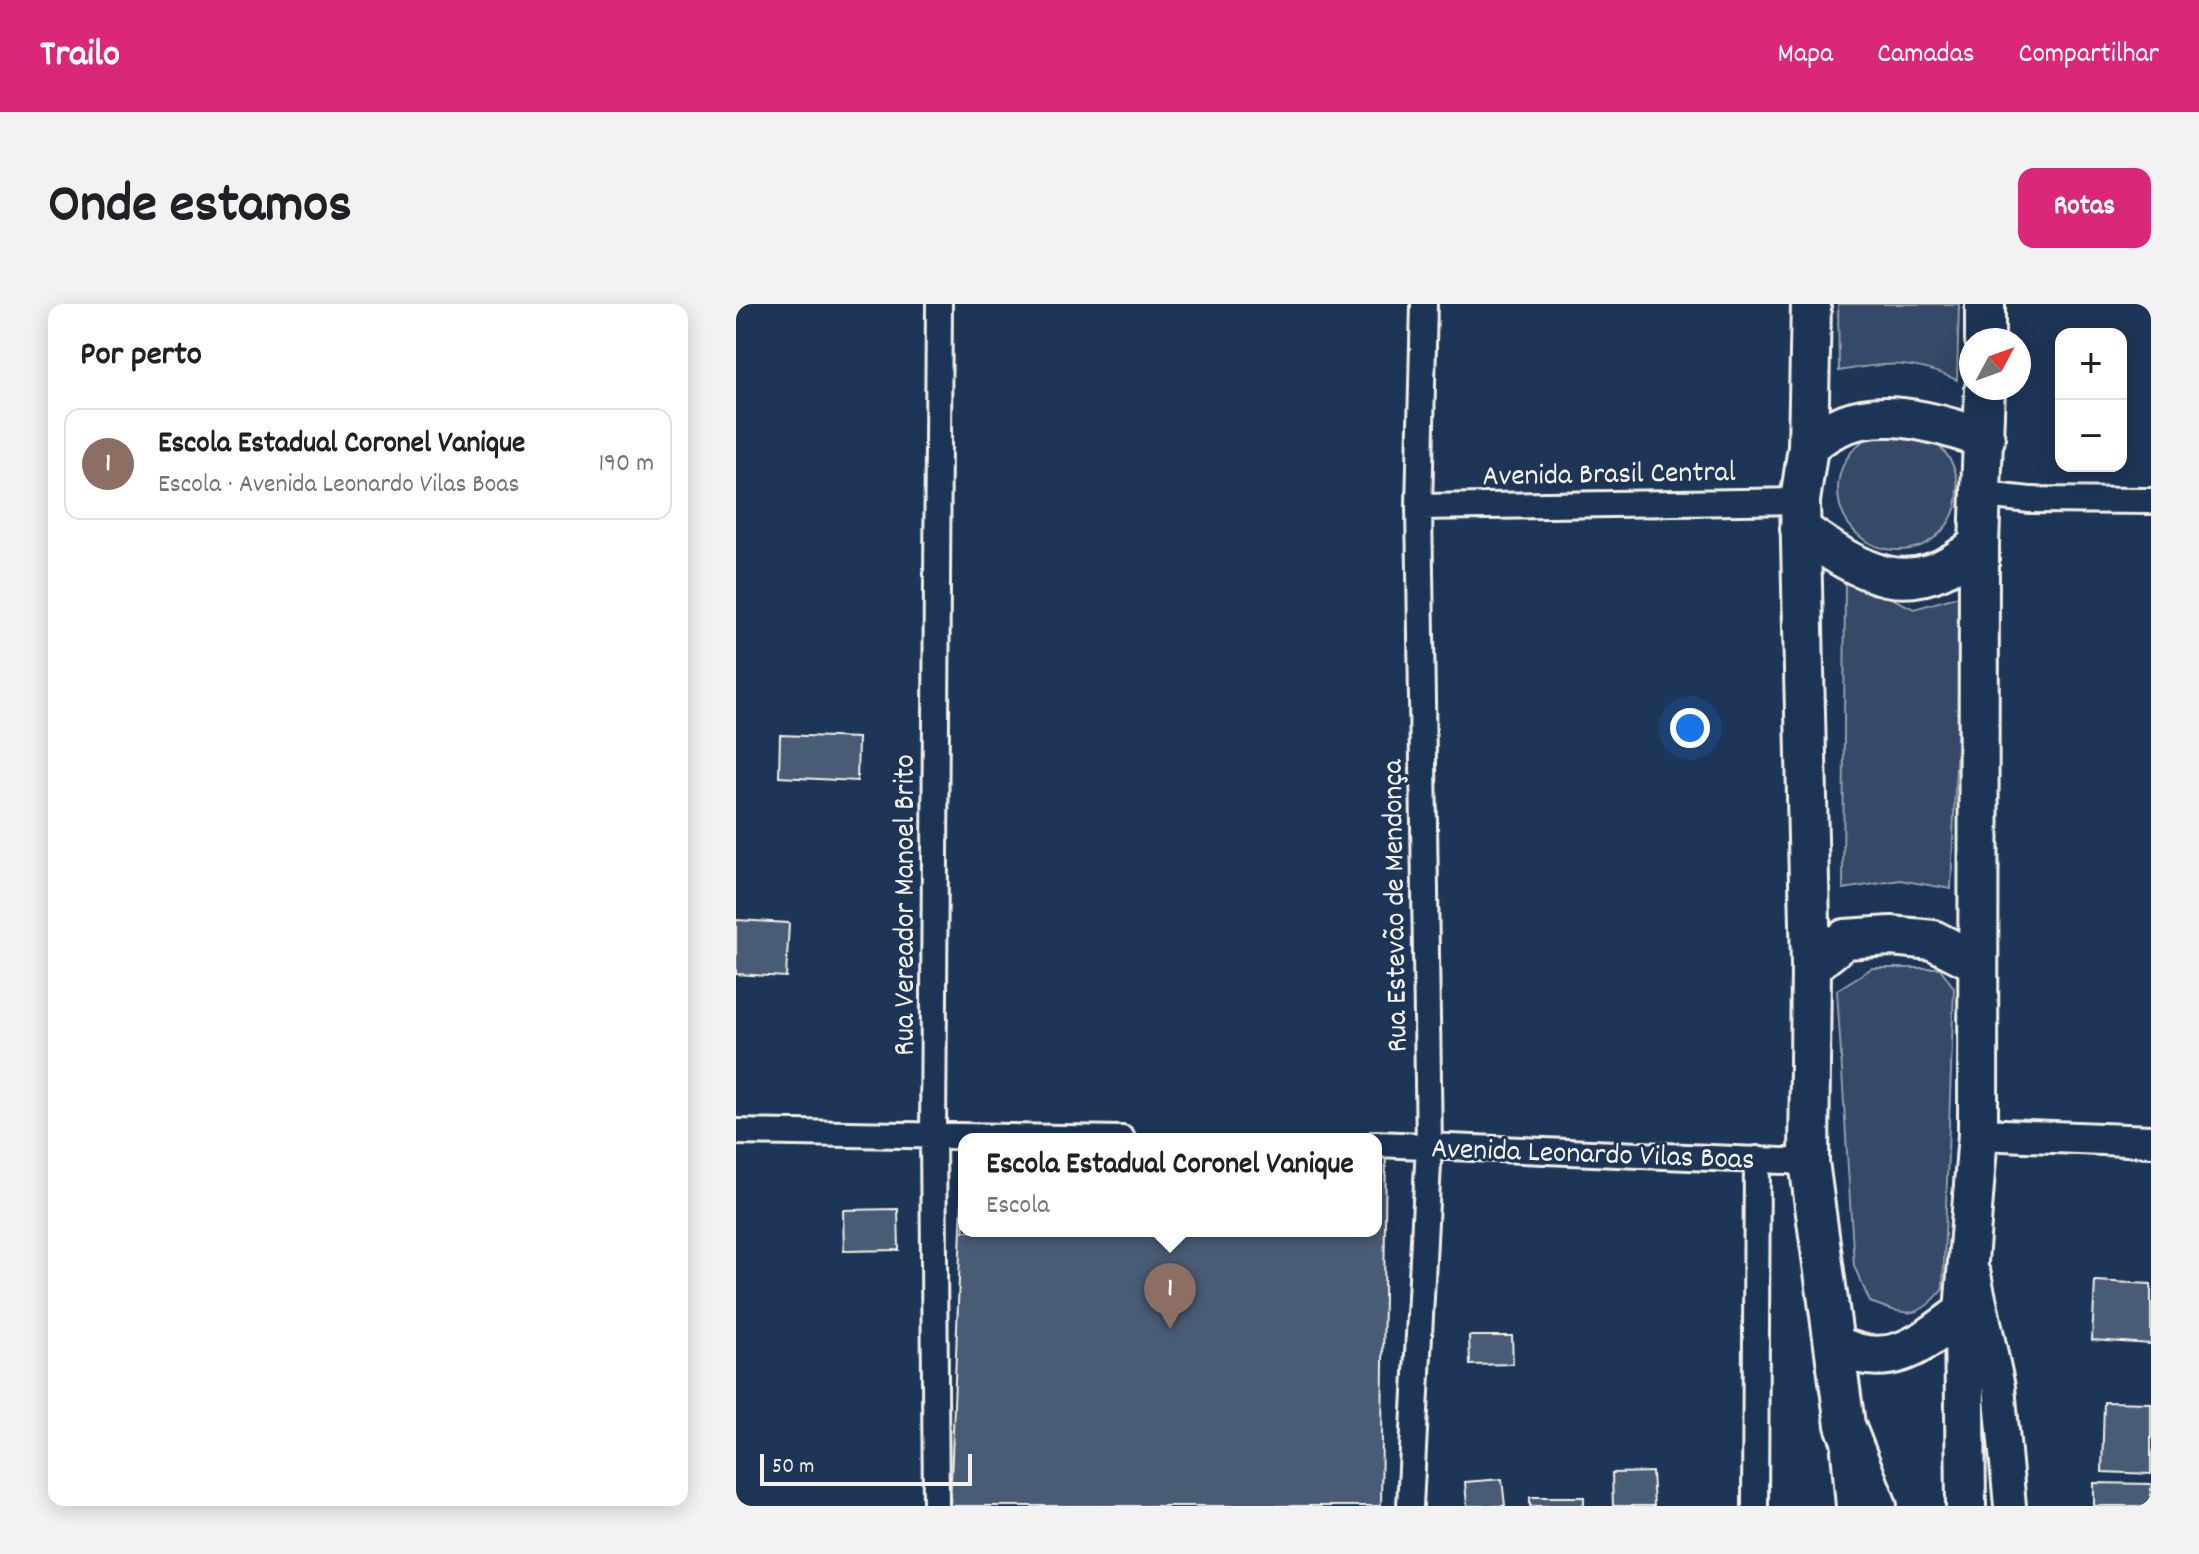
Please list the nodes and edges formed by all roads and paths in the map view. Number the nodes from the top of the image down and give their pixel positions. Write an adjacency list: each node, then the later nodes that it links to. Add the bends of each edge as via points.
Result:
1 (939, 304): 18 (street, Rua Vereador Manoel Brito)
2 (1424, 304): 11 (street, Rua Estevão de Mendonça)
3 (1811, 304): 8 (main road)
4 (1985, 304): 5 (main road)
5 (1985, 328)
6 (1985, 400): 7 (main road)
7 (1985, 439): 8 (main road, via 1898,415 1847,421); 9 (main road)
8 (1808, 447): 12 (main road)
9 (1984, 495): 10 (street); 13 (main road)
10 (2151, 501)
11 (1419, 507): 12 (street, Avenida Brasil Central); 22 (street, Rua Estevão de Mendonça)
12 (1800, 515): 13 (main road, via 1843,560 1872,575 1938,573); 15 (main road)
13 (1979, 544): 14 (main road)
14 (1976, 962): 15 (main road, via 1933,940 1891,936 1845,939); 17 (main road)
15 (1811, 966): 24 (main road)
16 (736, 1132): 18 (street)
17 (1978, 1134): 20 (street); 25 (main road)
18 (933, 1135): 19 (street); 29 (street, Rua Vereador Manoel Brito)
19 (958, 1136)
20 (2151, 1141)
21 (1382, 1144): 22 (street, Avenida Leonardo Vilas Boas)
22 (1429, 1145): 23 (street, Avenida Leonardo Vilas Boas); 30 (street, Rua Estevão de Mendonça)
23 (1757, 1159): 24 (street, Avenida Leonardo Vilas Boas); 31 (street)
24 (1809, 1162): 27 (main road)
25 (1969, 1251): 26 (main road); 35 (street, via 1999,1387)
26 (1964, 1312): 27 (main road, via 1916,1348 1889,1356 1859,1356); 34 (main road)
27 (1836, 1345): 28 (main road)
28 (1845, 1425): 32 (street); 33 (main road)
29 (936, 1506)
30 (1410, 1506)
31 (1755, 1506)
32 (1852, 1506)
33 (1877, 1506)
34 (1966, 1506)
35 (2010, 1506)

